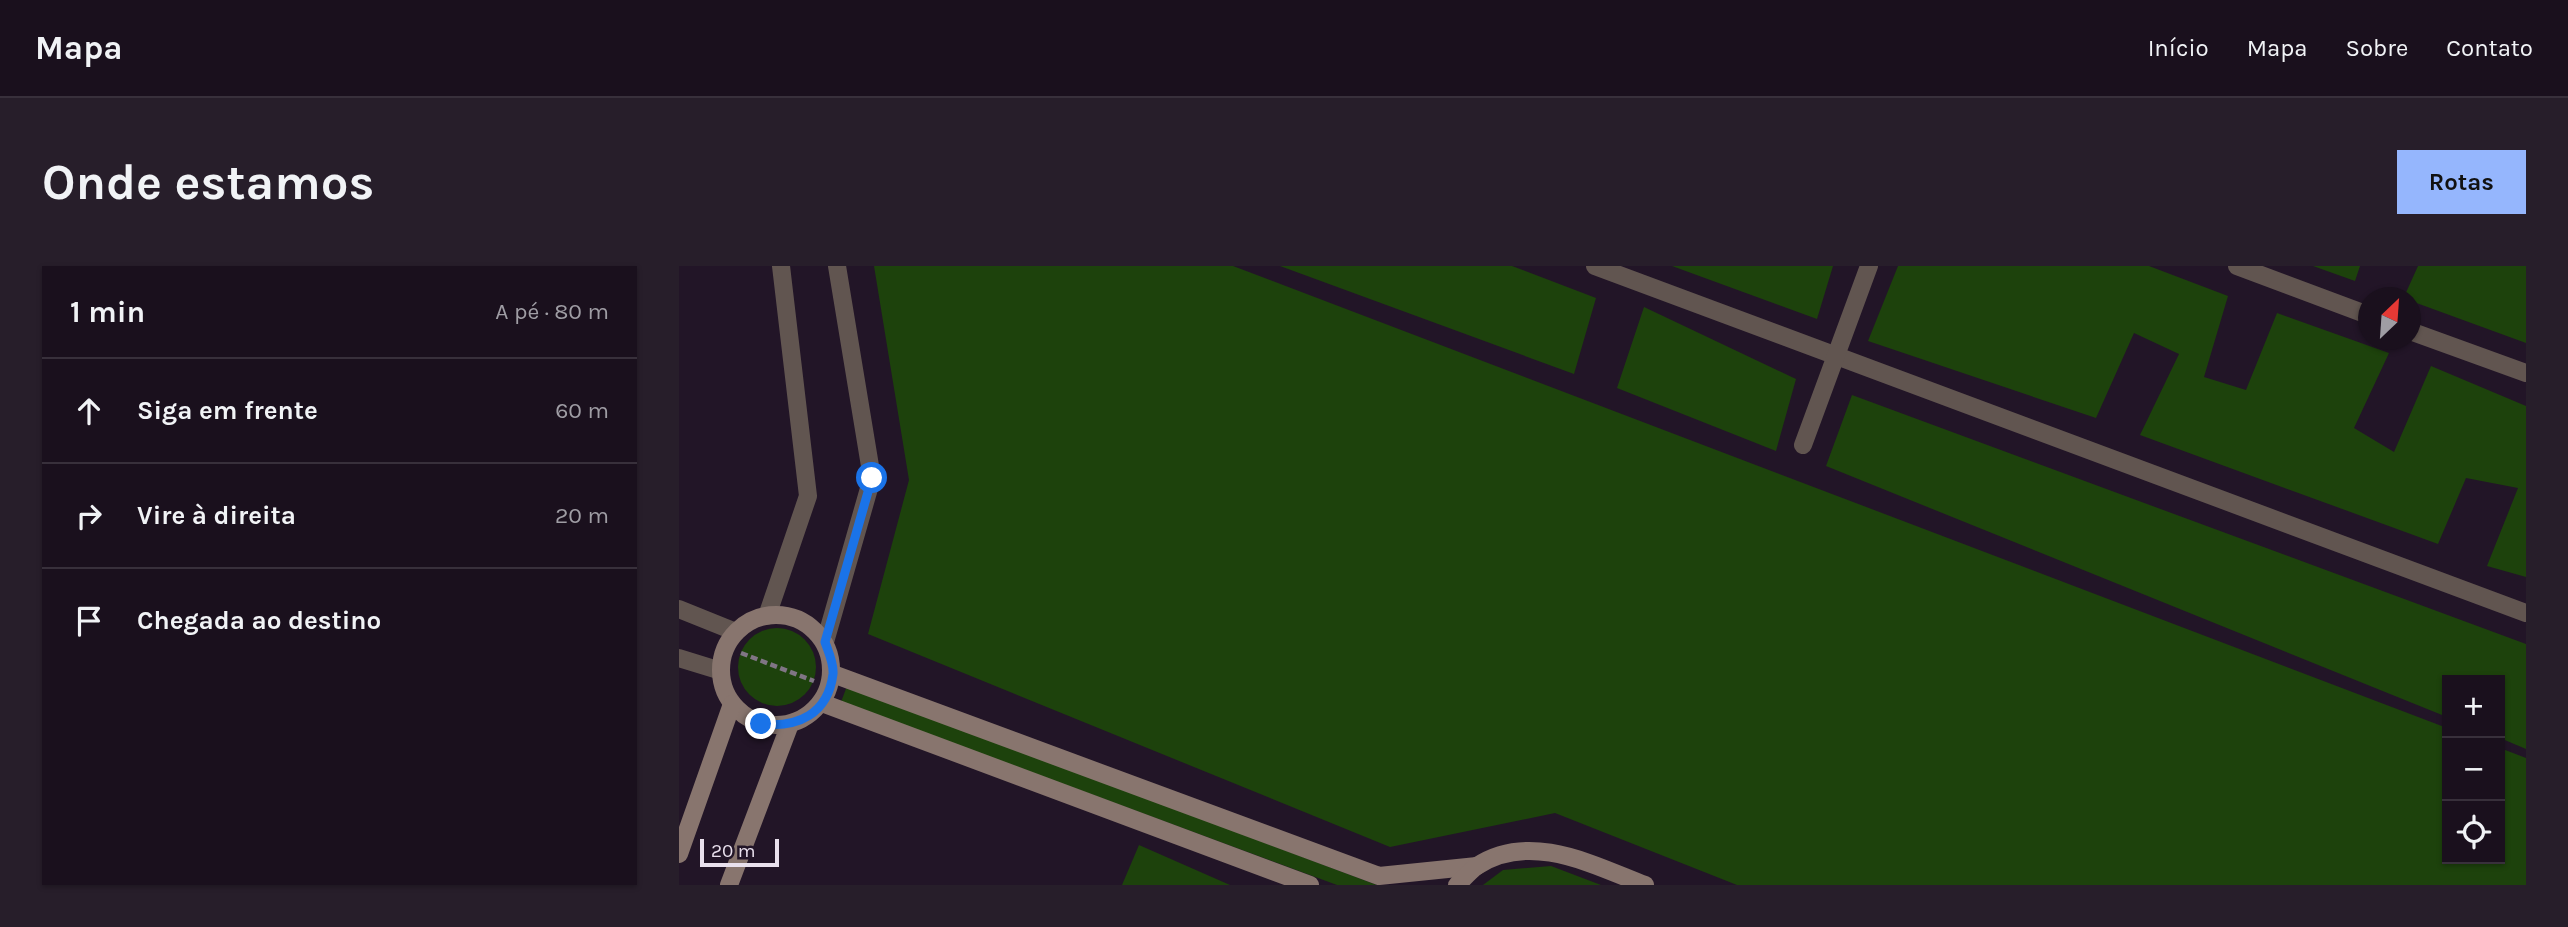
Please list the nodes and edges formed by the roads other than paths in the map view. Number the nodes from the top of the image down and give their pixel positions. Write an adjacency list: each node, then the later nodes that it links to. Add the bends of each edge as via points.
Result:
1 (781, 266): 13 (street, via 808,496)
2 (837, 266): 15 (street, via 872,478)
3 (1595, 266): 8 (street)
4 (1869, 266): 8 (street)
5 (2237, 266): 6 (street)
6 (2358, 311)
7 (2421, 335): 9 (street)
8 (1835, 356): 10 (street); 12 (street)
9 (2526, 373)
10 (1803, 444)
11 (679, 609): 14 (street)
12 (2526, 613)
13 (767, 616): 14 (street); 15 (street, via 795,618)
14 (736, 632): 17 (street, via 723,653)
15 (825, 642): 18 (street)
16 (679, 658): 17 (street)
17 (720, 671): 20 (street)
18 (833, 674): 19 (street); 23 (street, via 1379,876)
19 (822, 703): 21 (street); 25 (street)
20 (732, 704): 21 (street, via 761,724); 22 (street)
21 (790, 724): 24 (street)
22 (679, 854)
23 (1477, 866): 26 (street); 27 (street, via 1505,853 1536,850)
24 (729, 885)
25 (1310, 885)
26 (1457, 885)
27 (1645, 885)

